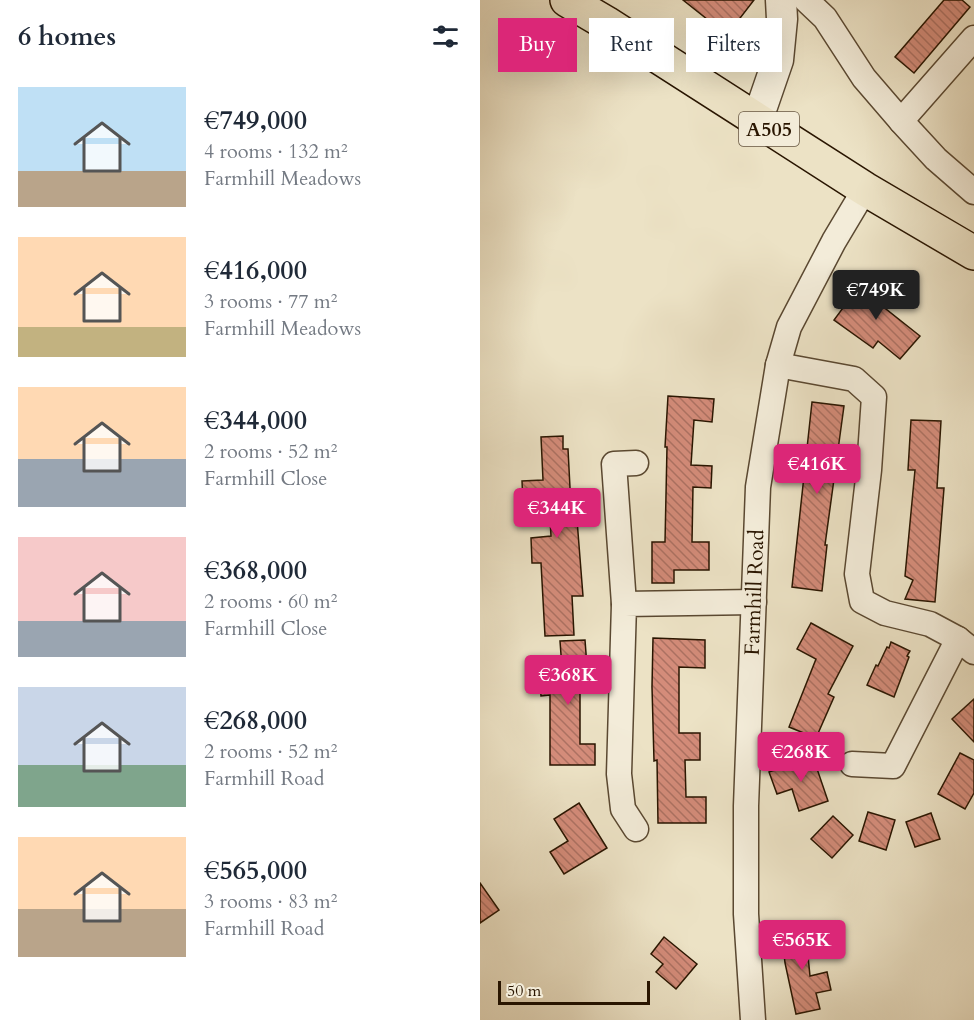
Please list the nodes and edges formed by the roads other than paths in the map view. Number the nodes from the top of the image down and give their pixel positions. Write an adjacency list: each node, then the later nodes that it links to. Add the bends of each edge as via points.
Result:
1 (567, 0): 6 (highway, A505)
2 (782, 0): 6 (street, via 778,60)
3 (806, 0): 5 (street, via 825,18 864,78)
4 (974, 38): 5 (street)
5 (901, 121): 8 (street)
6 (757, 122): 7 (highway, A505)
7 (865, 189): 9 (highway, A505); 10 (street, Farmhill Road, via 789,327)
8 (974, 192)
9 (974, 253)
10 (778, 365): 12 (street, Farmhill Road, via 758,487); 14 (street, via 854,379 874,397 857,574 862,601 885,613 930,624)
11 (636, 463): 13 (street, via 614,464)
12 (753, 602): 13 (street); 17 (street, Farmhill Road, via 746,914)
13 (624, 604): 16 (street, via 619,774 623,809)
14 (966, 646): 15 (street, via 893,766)
15 (852, 764)
16 (636, 829)
17 (753, 1020)

